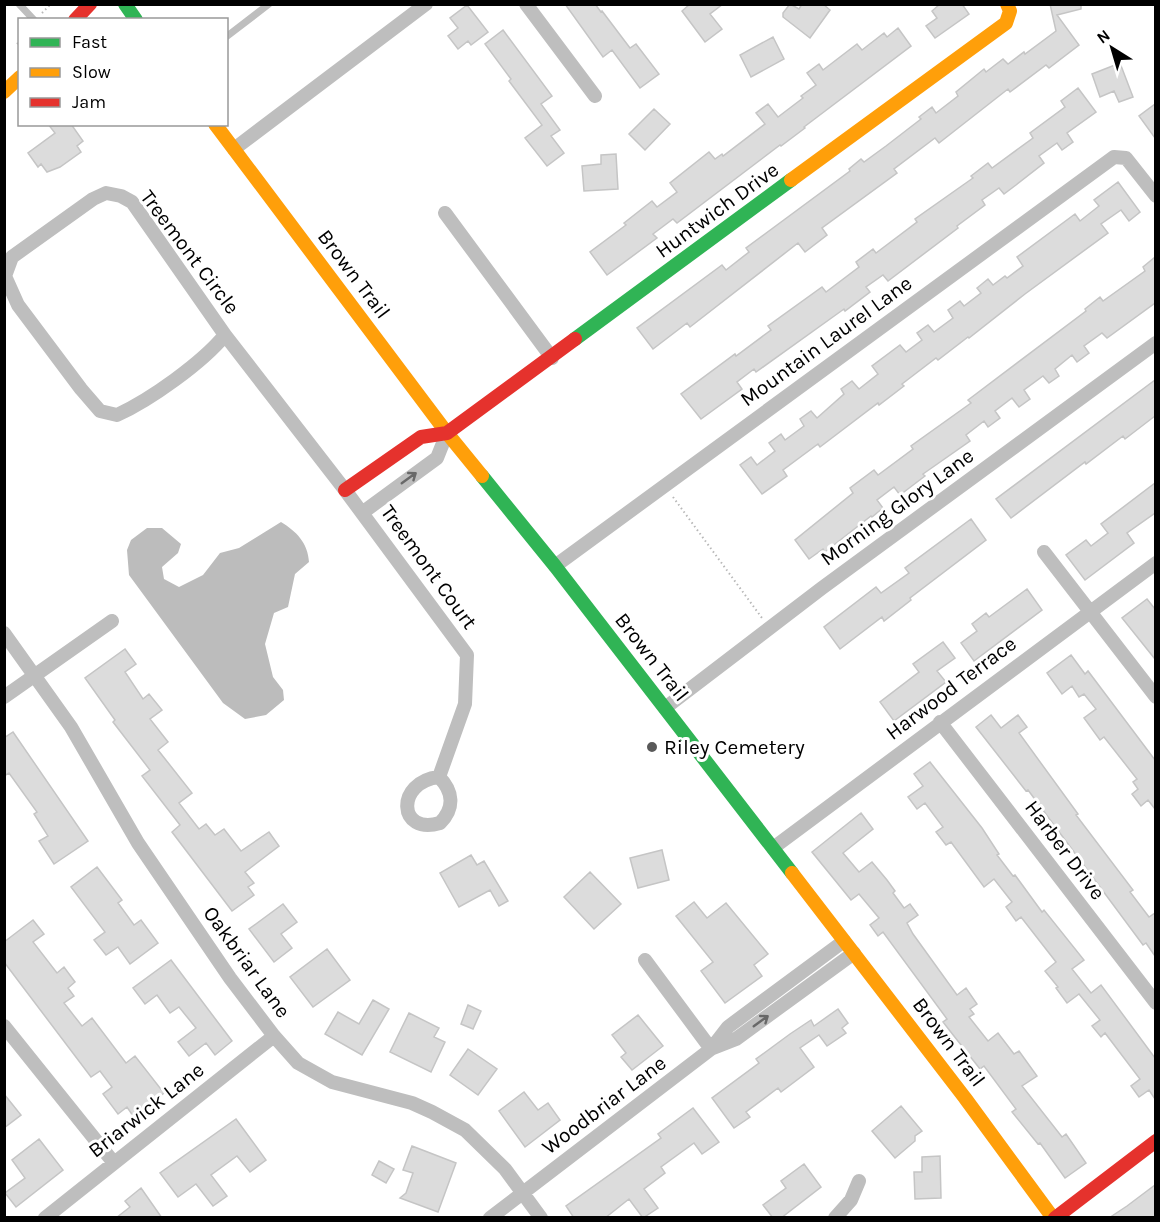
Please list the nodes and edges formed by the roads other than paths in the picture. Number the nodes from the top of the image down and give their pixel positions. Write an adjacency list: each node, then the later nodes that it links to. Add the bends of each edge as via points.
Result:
1 (19, 4): 8 (lane)
2 (90, 4): 9 (street)
3 (125, 4): 10 (street)
4 (269, 4): 11 (lane)
5 (426, 4): 16 (street)
6 (526, 4): 14 (street)
7 (1008, 10): 21 (street, Huntwich Drive, via 1006,23)
8 (33, 18)
9 (77, 18)
10 (135, 18)
11 (228, 35)
12 (18, 78): 13 (street)
13 (4, 92)
14 (595, 96)
15 (217, 126): 16 (street, Brown Trail)
16 (234, 148): 22 (street, Brown Trail)
17 (1155, 196): 27 (street, Mountain Laurel Lane, via 1125,158 1114,157)
18 (445, 213): 21 (street)
19 (225, 335): 19 (street, Treemont Circle, via 132,202 122,196 106,193 93,199 12,257 5,276 18,305 100,411 117,415 137,406 212,350); 23 (street, Treemont Circle)
20 (1155, 343): 34 (street, Morning Glory Lane)
21 (552, 358): 22 (street, Huntwich Drive)
22 (447, 433): 23 (street, via 421,437); 24 (street, one-way to 22, via 437,458); 27 (street, Brown Trail)
23 (345, 490): 24 (street, Treemont Court)
24 (362, 513): 36 (street, Treemont Court, via 467,655 465,704)
25 (1044, 552): 28 (street)
26 (1155, 562): 28 (street, Harwood Terrace)
27 (555, 566): 34 (street, Brown Trail)
28 (1090, 611): 33 (street); 35 (street, Harwood Terrace)
29 (112, 621): 31 (street)
30 (4, 633): 31 (street, Oakbriar Lane)
31 (35, 674): 32 (street); 43 (street, Oakbriar Lane, via 71,727 138,843)
32 (4, 697)
33 (1155, 697)
34 (665, 708): 37 (street, Brown Trail)
35 (940, 722): 37 (street, Harwood Terrace); 41 (street, Harber Drive)
36 (439, 777)
37 (773, 848): 38 (street, Brown Trail)
38 (844, 941): 39 (street, Brown Trail); 44 (street, Woodbriar Lane, via 728,1027)
39 (854, 953): 44 (street, Woodbriar Lane, one-way to 39, via 736,1040); 53 (street, Brown Trail)
40 (645, 960): 44 (street)
41 (1155, 1003)
42 (4, 1026): 46 (street)
43 (274, 1036): 46 (street, Briarwick Lane); 48 (street, Oakbriar Lane, via 298,1063 332,1082 412,1103 465,1130 505,1169)
44 (711, 1049): 48 (street, Woodbriar Lane)
45 (1155, 1141): 53 (street)
46 (114, 1163): 49 (street, Briarwick Lane)
47 (860, 1181): 52 (street, via 851,1200)
48 (523, 1193): 50 (street, Woodbriar Lane); 51 (street, Oakbriar Lane)
49 (45, 1218)
50 (490, 1218)
51 (541, 1218)
52 (835, 1218)
53 (1054, 1218)

